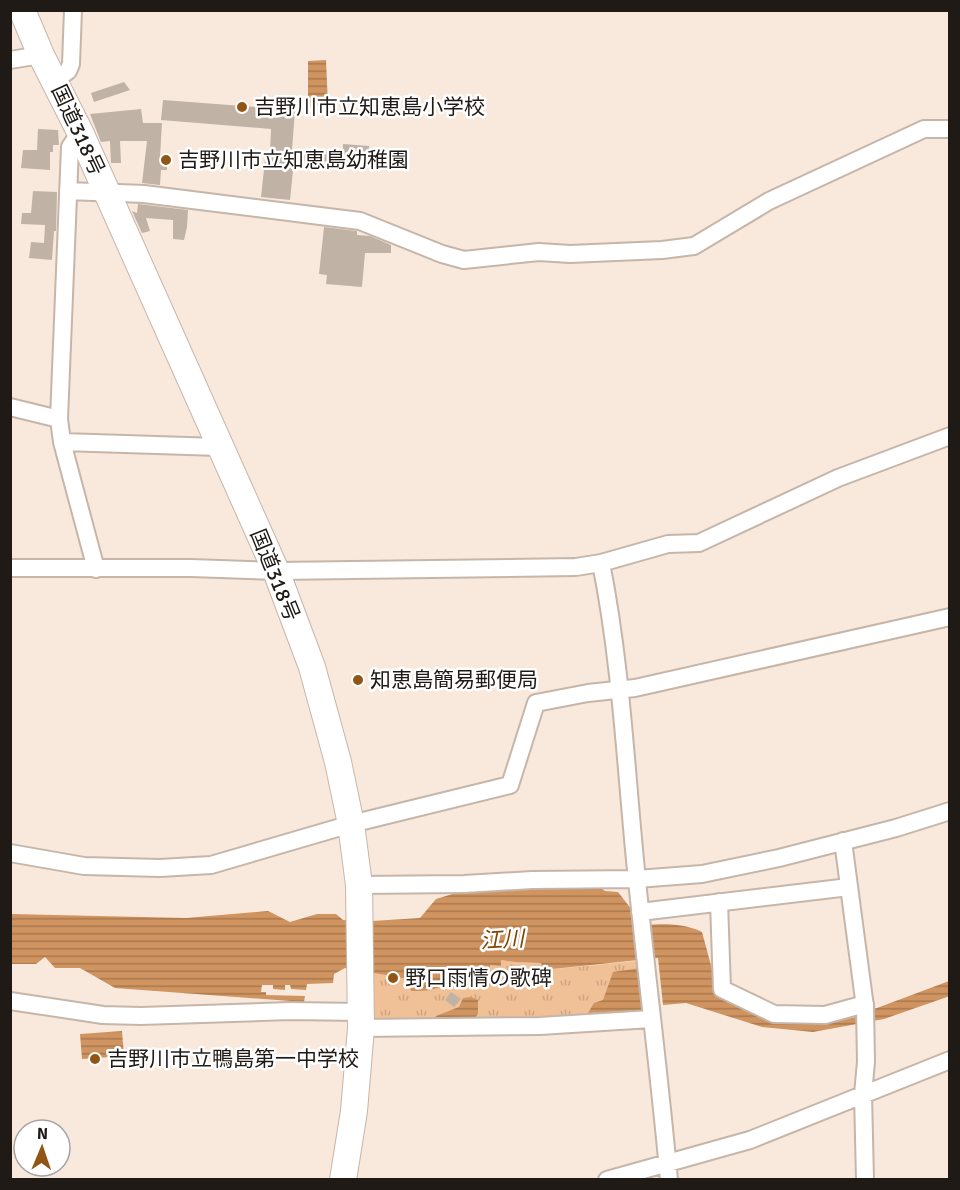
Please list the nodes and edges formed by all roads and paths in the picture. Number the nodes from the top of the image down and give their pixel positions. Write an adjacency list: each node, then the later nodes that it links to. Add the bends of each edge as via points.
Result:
1 (22, 10): 3 (highway, 国道318号)
2 (74, 10): 5 (street, via 71,64)
3 (41, 55): 4 (street); 5 (highway, 国道318号)
4 (10, 60)
5 (55, 80): 7 (highway, 国道318号)
6 (950, 129): 9 (street, via 924,129 769,201 694,246 662,250 539,252 464,260 360,221)
7 (80, 132): 8 (street, via 70,147); 9 (highway, 国道318号)
8 (68, 191): 9 (street); 11 (street)
9 (107, 192): 14 (highway, 国道318号)
10 (10, 407): 11 (street)
11 (59, 419): 13 (street)
12 (950, 436): 15 (street, via 838,478 699,543 668,544)
13 (62, 442): 14 (street); 17 (street)
14 (219, 447): 18 (highway, 国道318号)
15 (601, 563): 18 (street, via 576,567); 20 (street)
16 (10, 568): 17 (street)
17 (96, 569): 18 (street)
18 (276, 571): 22 (highway, 国道318号, via 312,667)
19 (950, 616): 20 (street)
20 (619, 690): 22 (street, via 536,703 510,785); 25 (street)
21 (950, 811): 23 (street)
22 (351, 824): 24 (street, via 211,865 84,866); 26 (highway, 国道318号)
23 (843, 841): 25 (street, via 702,874); 27 (street)
24 (10, 853)
25 (636, 879): 26 (street); 29 (street)
26 (358, 885): 33 (highway, 国道318号)
27 (849, 887): 28 (street); 31 (street)
28 (719, 902): 29 (street); 31 (street, via 722,989 774,1014 825,1015)
29 (641, 916): 32 (street)
30 (10, 1001): 33 (street, via 103,1015 290,1011)
31 (865, 1005): 35 (street)
32 (651, 1019): 33 (street, via 540,1026); 36 (street)
33 (361, 1020): 37 (highway, 国道318号, via 354,1111)
34 (950, 1060): 35 (street)
35 (863, 1094): 36 (street, via 750,1140); 40 (street)
36 (667, 1161): 38 (street); 39 (street)
37 (343, 1179)
38 (607, 1179)
39 (669, 1179)
40 (865, 1179)

